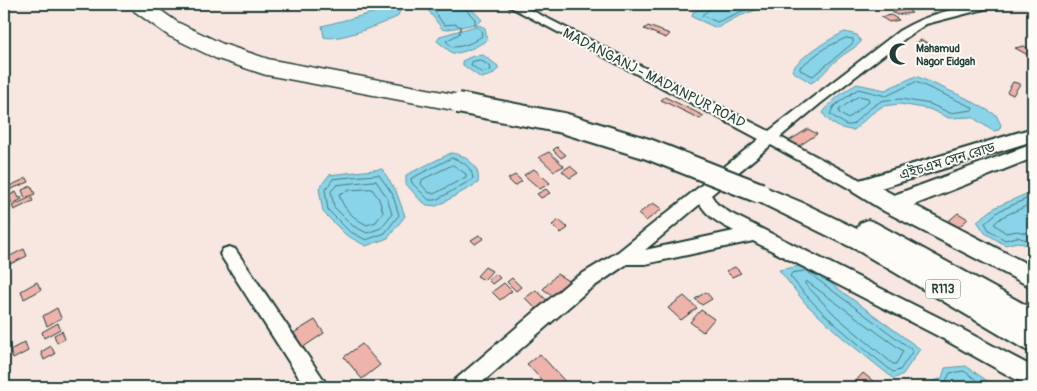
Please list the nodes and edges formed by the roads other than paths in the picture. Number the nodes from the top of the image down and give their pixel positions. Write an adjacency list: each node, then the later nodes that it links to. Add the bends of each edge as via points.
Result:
1 (138, 4): 8 (main road, bridge, via 173,29 219,51 267,67 563,123)
2 (155, 4): 8 (main road, via 183,23 227,45 274,60 566,116 652,140)
3 (511, 4): 6 (street, MADANGANJ - MADANPUR ROAD)
4 (982, 5): 6 (street, via 922,22)
5 (1033, 134): 9 (main road, এইচএম সেন রোড)
6 (770, 138): 9 (street, MADANGANJ - MADANPUR ROAD); 10 (street)
7 (1033, 151): 11 (main road, এইচএম সেন রোড)
8 (763, 187): 12 (main road, via 797,208)
9 (860, 187): 11 (main road)
10 (702, 194): 13 (street, via 711,208); 15 (street)
11 (892, 205): 16 (main road)
12 (858, 232): 17 (main road, R113); 18 (main road, R113)
13 (752, 234): 15 (street, via 645,257); 19 (street, via 945,330)
14 (230, 254): 20 (street)
15 (624, 257): 21 (street, via 579,286)
16 (1033, 278)
17 (1033, 322)
18 (1033, 341)
19 (1033, 378)
20 (317, 387)
21 (462, 387)

